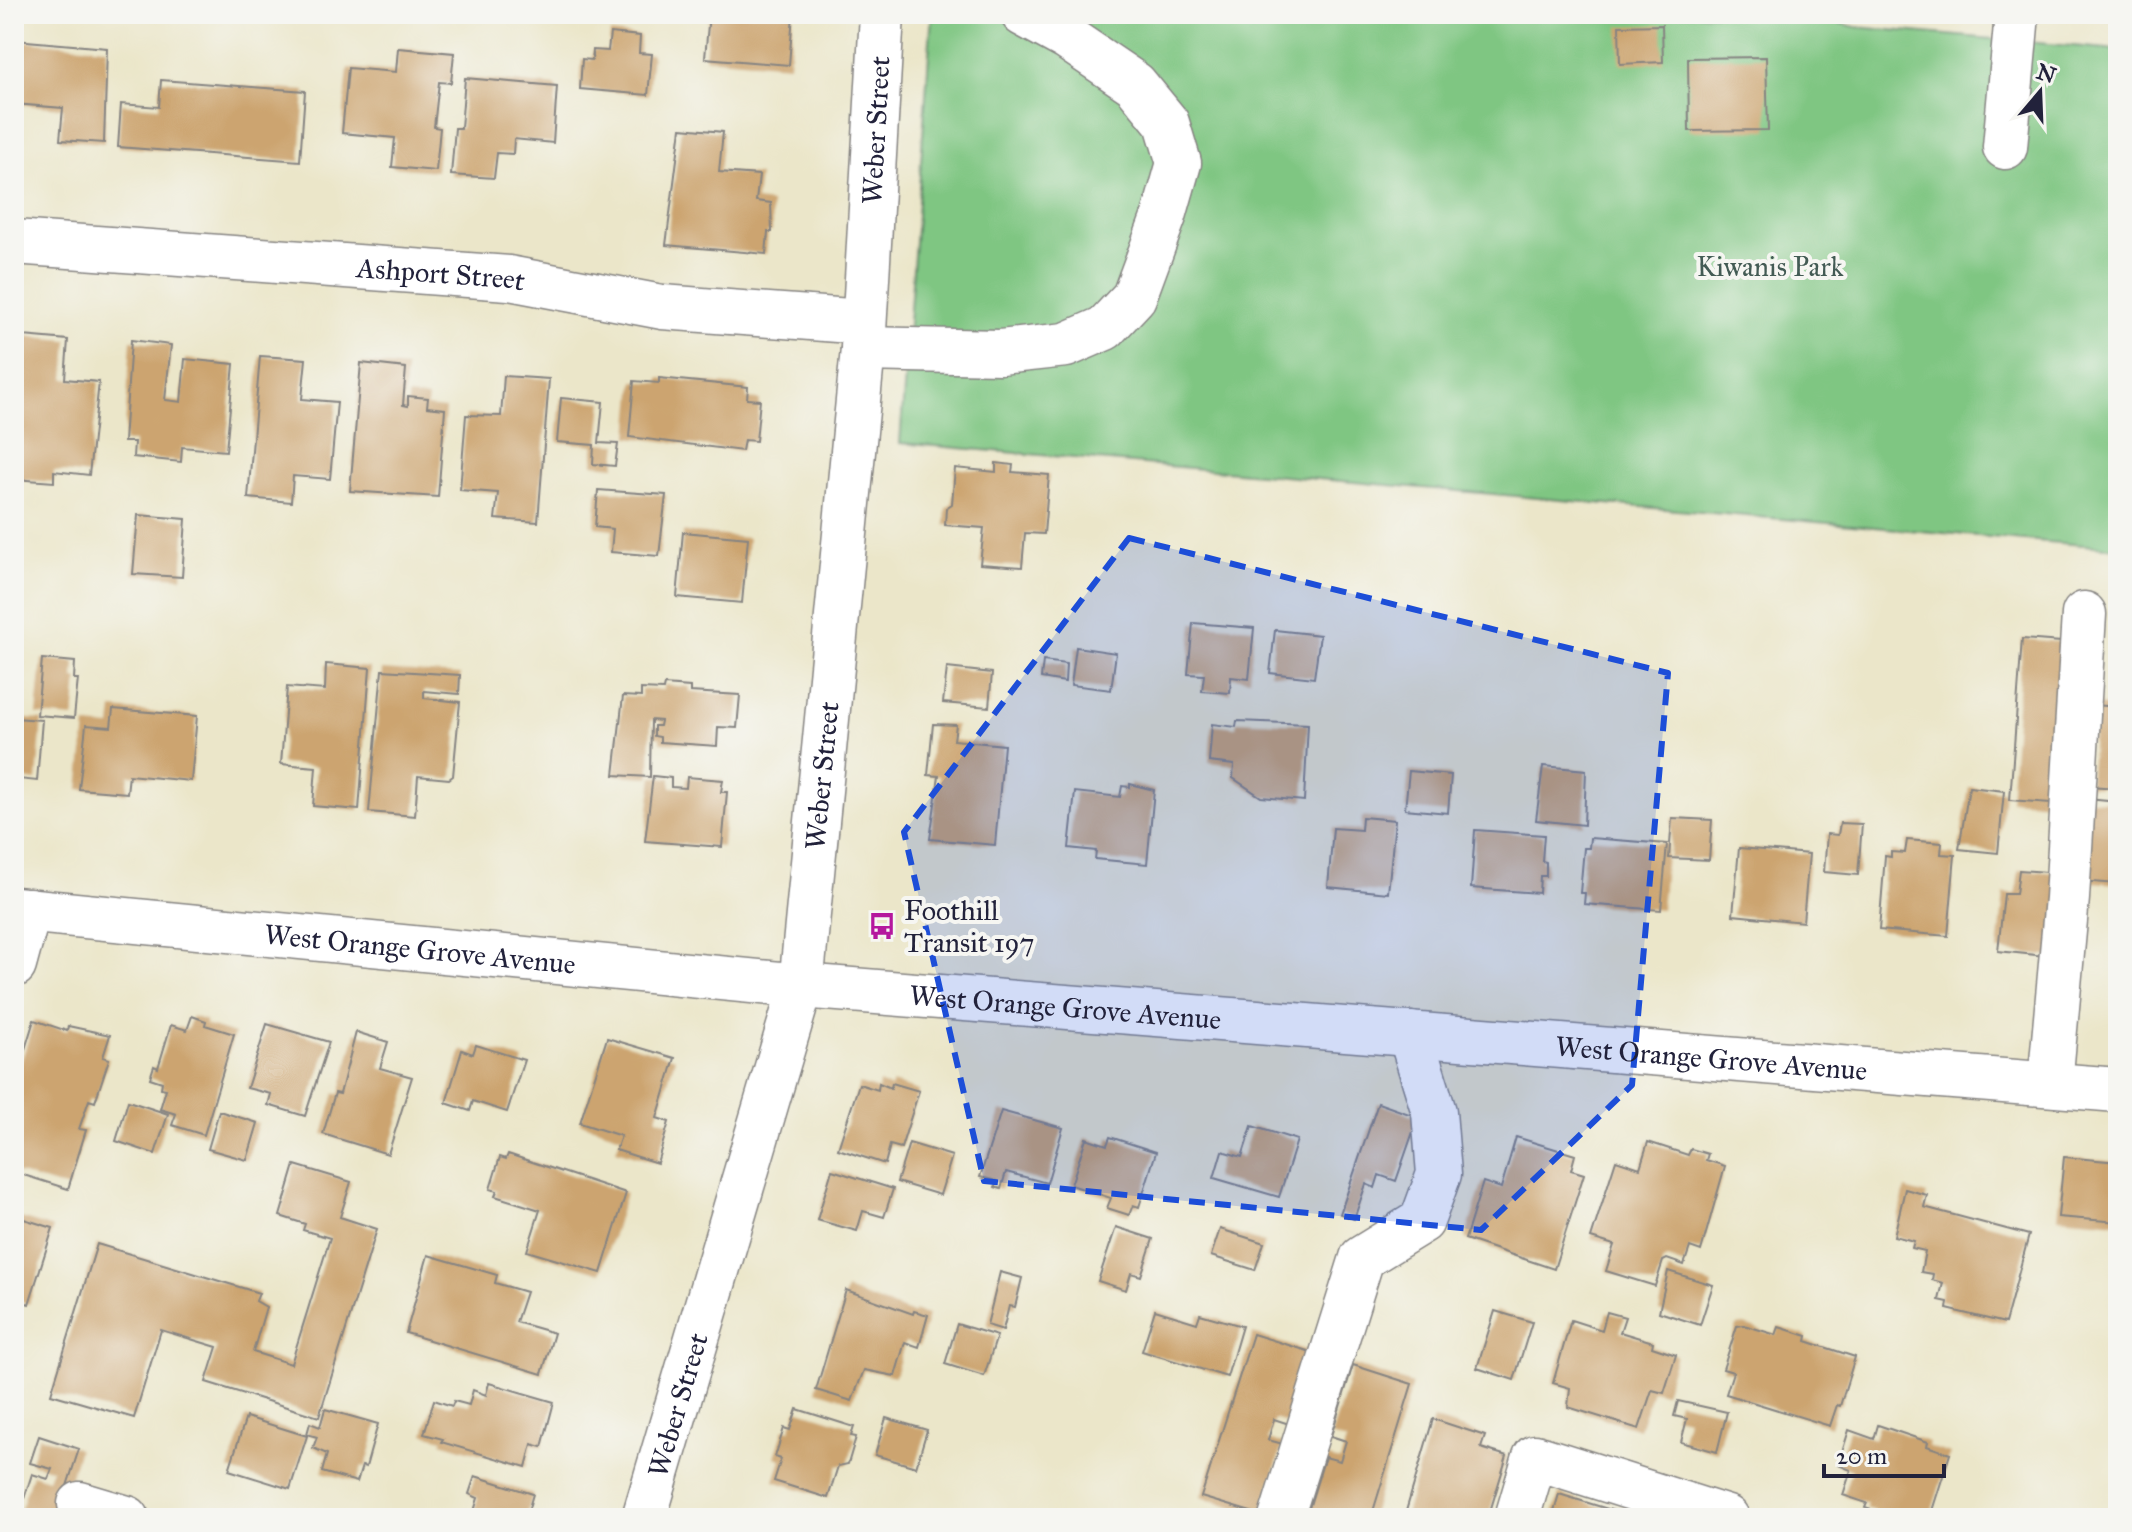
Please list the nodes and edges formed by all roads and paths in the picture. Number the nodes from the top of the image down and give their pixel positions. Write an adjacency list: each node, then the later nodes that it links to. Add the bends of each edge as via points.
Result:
1 (882, 14): 6 (street, Weber Street)
2 (1023, 14): 6 (street, Ashport Street, via 1135,84 1167,123 1179,163 1134,297 1105,328 1066,345 1000,352)
3 (2017, 14): 4 (street)
4 (2005, 147)
5 (14, 242): 6 (street, Ashport Street, via 509,278)
6 (863, 336): 10 (street, Weber Street)
7 (2084, 614): 12 (street)
8 (22, 909): 9 (street); 10 (street, West Orange Grove Avenue)
9 (14, 965)
10 (801, 986): 11 (street, West Orange Grove Avenue); 16 (street, Weber Street)
11 (1410, 1034): 12 (street, West Orange Grove Avenue); 17 (street, via 1434,1112 1439,1174 1422,1221 1362,1258)
12 (2050, 1084): 13 (street, West Orange Grove Avenue)
13 (2118, 1090)
14 (80, 1504): 15 (street)
15 (127, 1518)
16 (644, 1518)
17 (1281, 1518)
18 (1517, 1518): 19 (street, via 1535,1457)
19 (1727, 1518)

